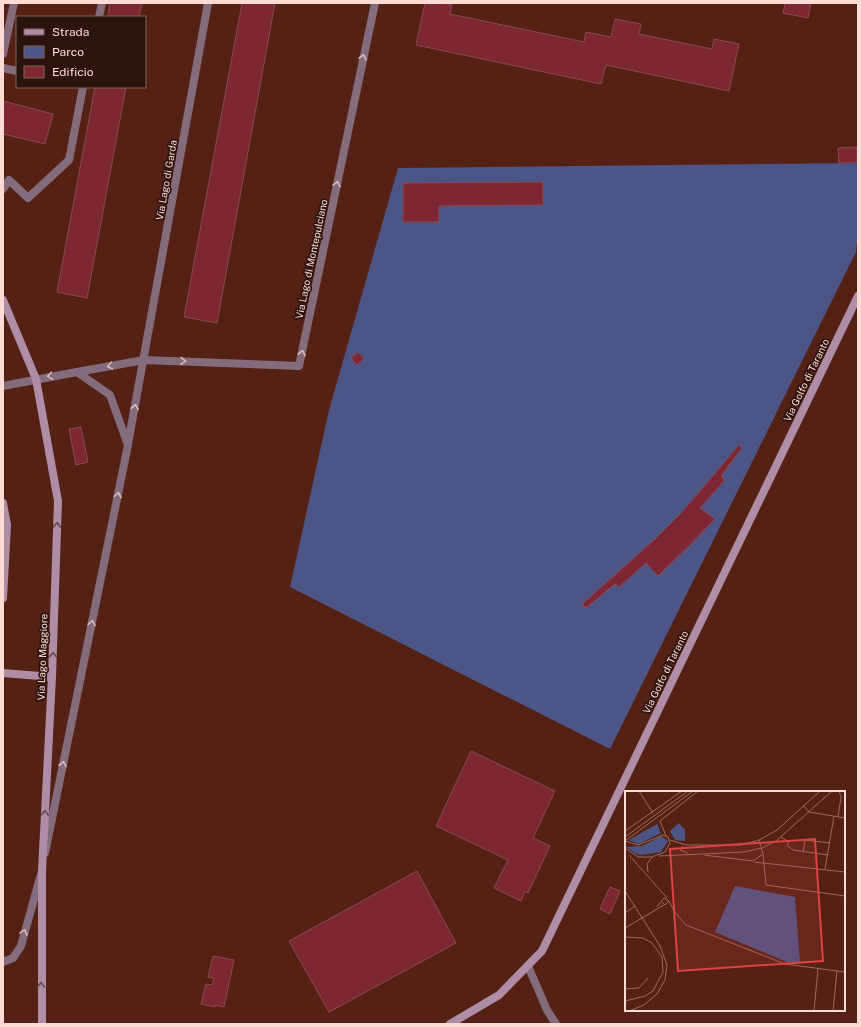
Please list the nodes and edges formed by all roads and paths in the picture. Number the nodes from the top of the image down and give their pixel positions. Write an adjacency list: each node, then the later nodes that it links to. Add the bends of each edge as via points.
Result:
1 (14, 3): 6 (street)
2 (102, 3): 5 (street)
3 (208, 3): 13 (street, Via Lago di Garda)
4 (375, 3): 13 (street, Via Lago di Montepulciano, one-way to 4, via 299,366)
5 (98, 16)
6 (3, 54)
7 (3, 68): 8 (street)
8 (16, 72)
9 (81, 88): 10 (street, via 69,160 28,198 9,180)
10 (3, 188)
11 (858, 296): 24 (street, Via Golfo di Taranto, via 542,951)
12 (3, 300): 15 (street, Via Lago Maggiore)
13 (144, 360): 14 (street, one-way to 14); 17 (street, Via Lago di Garda, one-way to 13)
14 (77, 372): 15 (street, one-way to 15); 17 (street, via 110,395)
15 (36, 379): 16 (street); 21 (street, Via Lago Maggiore, one-way to 15, via 58,501)
16 (3, 386)
17 (128, 445): 22 (street, Via Lago di Garda, one-way to 17)
18 (3, 503): 19 (street, via 7,525)
19 (3, 598)
20 (3, 673): 21 (street)
21 (52, 677): 22 (street, Via Lago Maggiore, one-way to 21)
22 (42, 871): 23 (street, Via Lago di Garda, one-way to 22, via 13,958 21,946); 25 (street, Via Lago Maggiore, one-way to 22)
23 (3, 962)
24 (528, 966): 26 (street, Via Golfo di Taranto, via 499,995); 27 (street, via 547,1010)
25 (42, 1024)
26 (450, 1024)
27 (556, 1024)

